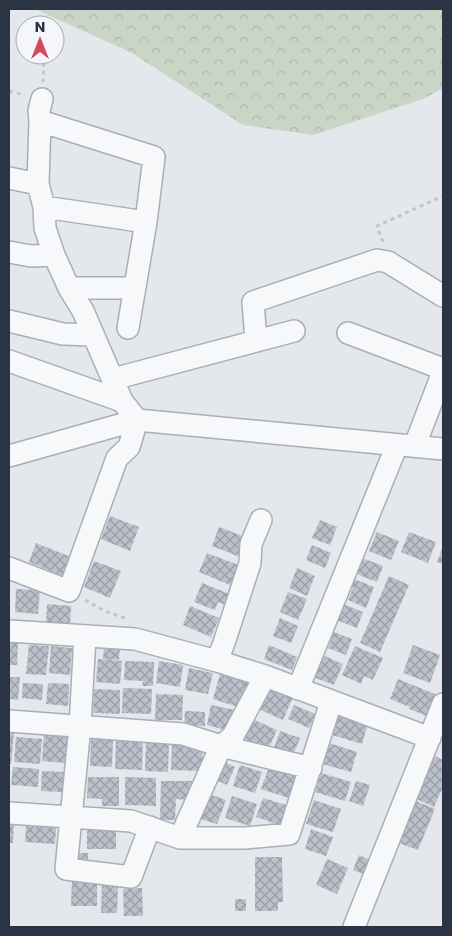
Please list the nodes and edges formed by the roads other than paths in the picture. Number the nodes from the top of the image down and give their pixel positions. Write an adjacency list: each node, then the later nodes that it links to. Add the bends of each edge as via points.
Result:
1 (42, 99): 2 (street)
2 (40, 121): 4 (street); 6 (street, via 154,157)
3 (9, 178): 4 (street)
4 (38, 184): 5 (street)
5 (44, 207): 6 (street); 8 (street, via 45,228)
6 (146, 222): 10 (street)
7 (9, 252): 8 (street, via 31,256)
8 (54, 255): 9 (street)
9 (68, 288): 10 (street); 16 (street, via 83,311)
10 (134, 288): 13 (street)
11 (443, 296): 17 (street, via 388,262 377,260 253,302)
12 (9, 321): 16 (street, via 63,334)
13 (128, 328)
14 (294, 331): 17 (street)
15 (348, 333): 19 (street)
16 (92, 335): 20 (street)
17 (256, 340): 20 (street)
18 (9, 361): 21 (street)
19 (443, 371): 23 (street)
20 (114, 379): 21 (street)
21 (122, 401): 22 (street)
22 (137, 420): 23 (street); 25 (street); 27 (street, via 129,447 118,458 68,591)
23 (406, 445): 24 (street); 32 (street)
24 (443, 449)
25 (9, 456)
26 (261, 520): 30 (street)
27 (9, 568)
28 (9, 631): 29 (street)
29 (84, 636): 30 (street, via 135,640); 36 (street)
30 (217, 660): 31 (street)
31 (265, 676): 32 (street); 38 (street, via 233,736)
32 (298, 689): 33 (street)
33 (331, 702): 37 (street); 39 (street)
34 (443, 704): 37 (street)
35 (9, 721): 36 (street)
36 (80, 726): 38 (street, via 183,734); 41 (street)
37 (430, 738): 44 (street)
38 (221, 746): 39 (street); 43 (street)
39 (311, 768): 43 (street, via 290,834)
40 (9, 812): 41 (street)
41 (72, 816): 42 (street, via 131,821); 42 (street, via 66,869 131,876)
42 (150, 827): 43 (street)
43 (180, 838)
44 (354, 927)

